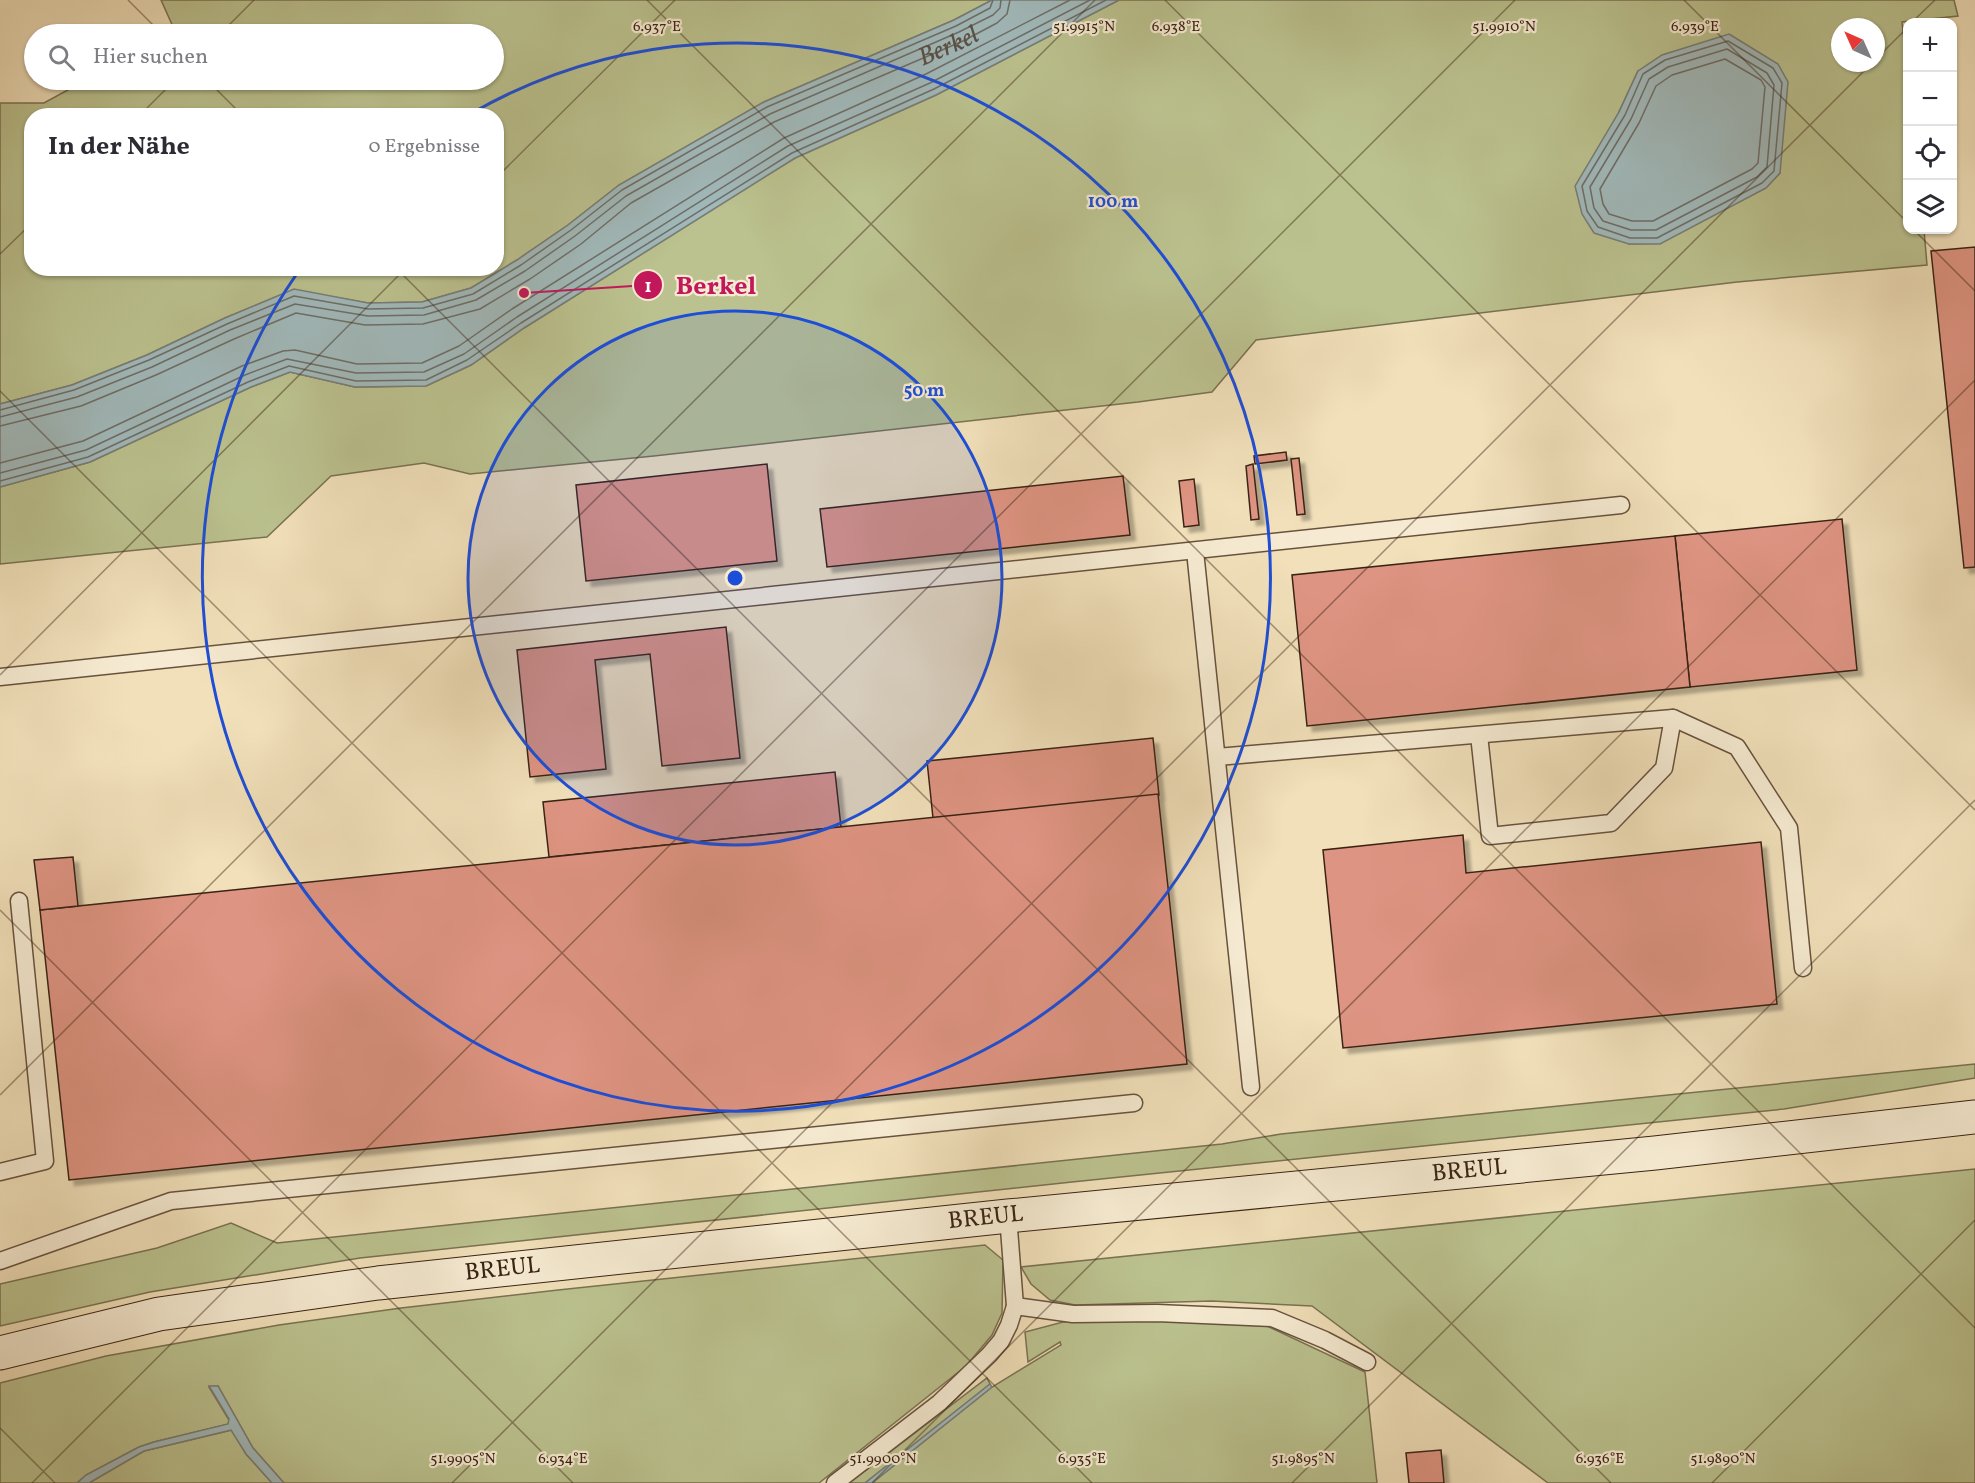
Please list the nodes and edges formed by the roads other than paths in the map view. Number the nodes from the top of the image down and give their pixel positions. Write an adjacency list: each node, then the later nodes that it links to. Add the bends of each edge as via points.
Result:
1 (1621, 506): 2 (lane)
2 (1195, 551): 3 (lane); 6 (lane)
3 (0, 677)
4 (1673, 718): 5 (lane); 5 (lane, via 1664,768 1611,823 1490,836); 8 (lane, via 1737,747 1790,828)
5 (1479, 735): 6 (lane)
6 (1216, 757): 9 (lane)
7 (19, 901): 12 (lane, via 45,1161)
8 (1803, 968)
9 (1251, 1087)
10 (1134, 1103): 14 (lane, via 171,1200)
11 (1975, 1117): 13 (main road, BREUL, via 1655,1153)
12 (0, 1172)
13 (1008, 1216): 15 (lane); 16 (main road, BREUL, via 378,1283 159,1314)
14 (0, 1261)
15 (1015, 1306): 17 (lane, via 1073,1314 1272,1318); 18 (lane, via 1001,1341 989,1355 939,1403)
16 (0, 1353)
17 (1367, 1362)
18 (835, 1483)

